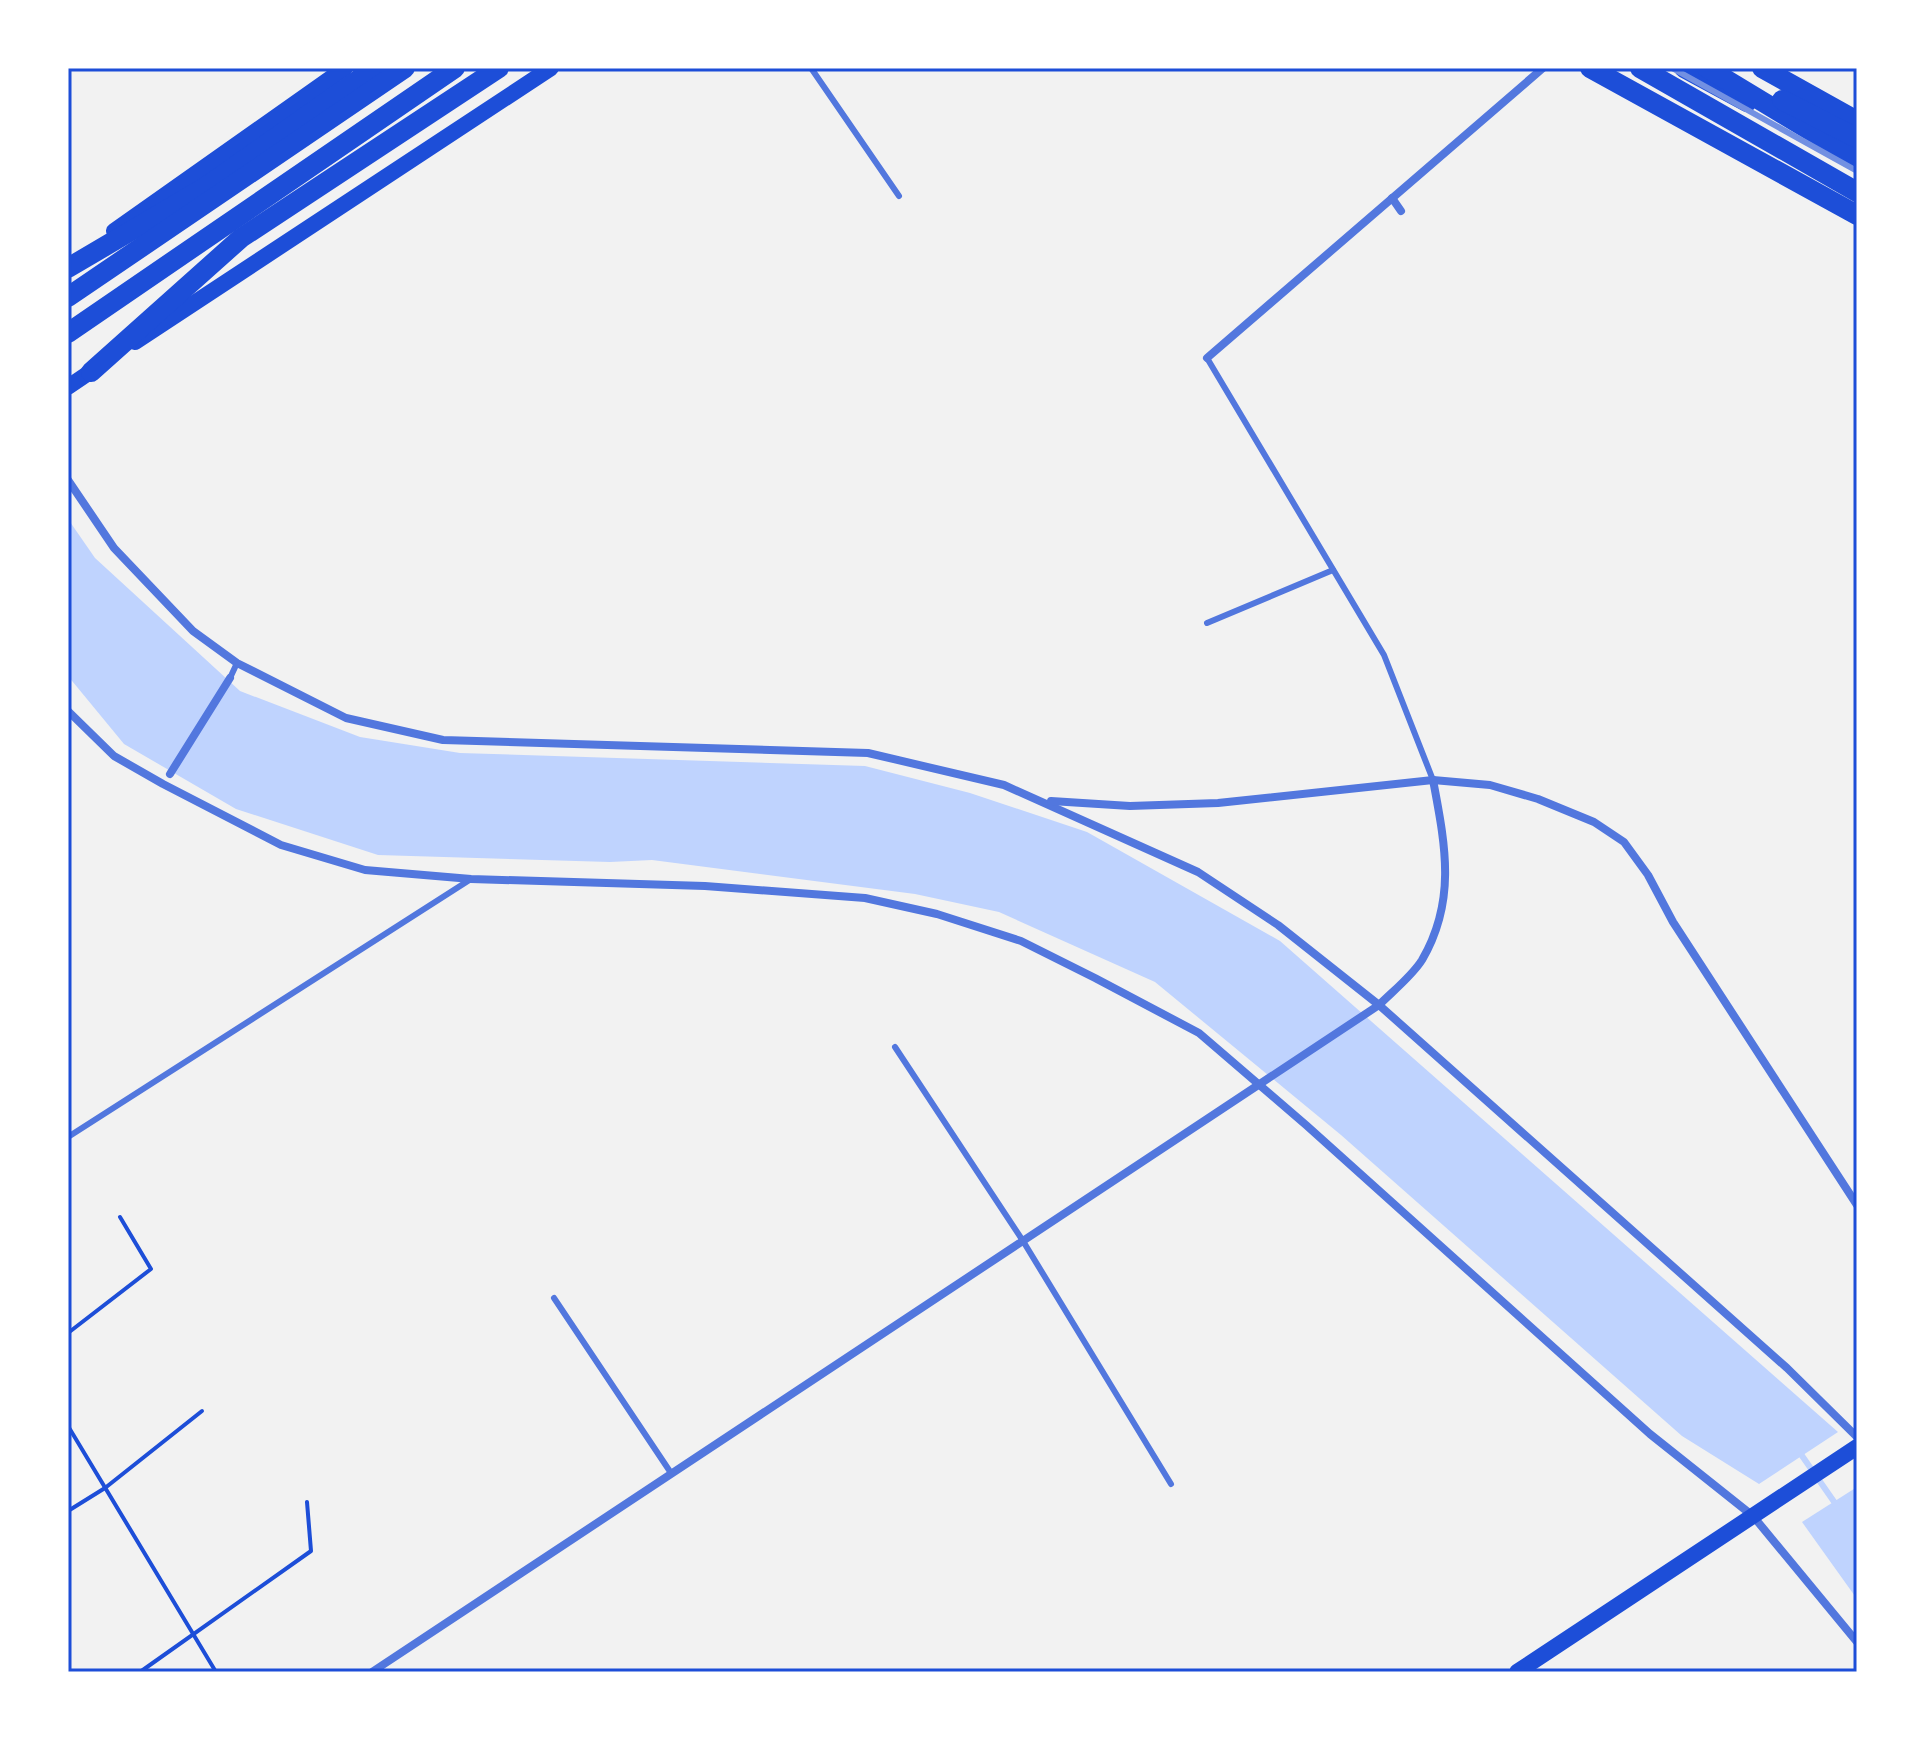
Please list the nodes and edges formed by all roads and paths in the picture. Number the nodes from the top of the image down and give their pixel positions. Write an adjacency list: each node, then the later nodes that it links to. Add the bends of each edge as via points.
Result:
1 (345, 68): 24 (main road)
2 (375, 68): 24 (main road, via 207,186)
3 (405, 68): 25 (main road)
4 (455, 68): 26 (main road)
5 (499, 68): 28 (main road, via 241,238)
6 (551, 68): 28 (main road)
7 (811, 68): 20 (lane)
8 (1543, 68): 21 (street)
9 (1590, 68): 23 (main road)
10 (1684, 68): 17 (main road)
11 (1707, 68): 17 (main road)
12 (1719, 68): 16 (main road)
13 (1762, 68): 15 (main road)
14 (1641, 69): 18 (main road); 19 (main road)
15 (1857, 121)
16 (1857, 138)
17 (1857, 161)
18 (1857, 178)
19 (1857, 192)
20 (899, 196)
21 (1392, 198): 22 (street); 27 (street)
22 (1401, 211)
23 (1857, 215)
24 (68, 266)
25 (68, 297)
26 (68, 333)
27 (1207, 358): 31 (lane)
28 (91, 372): 29 (main road)
29 (68, 387)
30 (68, 480): 33 (street, via 114,548 193,631)
31 (1333, 570): 32 (lane); 37 (lane, via 1384,655)
32 (1207, 623)
33 (237, 663): 34 (lane); 39 (street, via 346,718 443,740 868,753 1004,785)
34 (230, 678): 36 (street)
35 (68, 711): 38 (street, via 114,756)
36 (170, 774): 38 (lane)
37 (1433, 780): 39 (street, via 1218,803 1130,806); 41 (street, via 1446,850 1444,909 1421,962); 45 (street, via 1490,785 1538,799 1594,822 1624,842)
38 (163, 784): 40 (street, via 281,845 365,870)
39 (1046, 801): 41 (street, via 1198,872 1278,925)
40 (471, 879): 43 (street, via 705,886 865,898 937,914 1021,941 1186,1026); 44 (lane)
41 (1379, 1005): 43 (street); 52 (street, via 1787,1368)
42 (895, 1047): 47 (lane)
43 (1258, 1086): 47 (street); 58 (street, via 1650,1434)
44 (68, 1137)
45 (1857, 1205)
46 (120, 1217): 49 (path, via 151,1269)
47 (1023, 1241): 53 (street); 54 (lane)
48 (554, 1298): 53 (lane)
49 (68, 1333)
50 (202, 1411): 55 (path)
51 (68, 1426): 55 (path)
52 (1856, 1445): 58 (main road)
53 (671, 1473): 63 (street)
54 (1171, 1484)
55 (105, 1488): 57 (path); 59 (path)
56 (307, 1502): 59 (path, via 311,1551)
57 (68, 1511)
58 (1753, 1516): 60 (street); 64 (main road)
59 (194, 1635): 61 (path); 62 (path)
60 (1857, 1642)
61 (140, 1672)
62 (216, 1672)
63 (372, 1672)
64 (1517, 1672)

